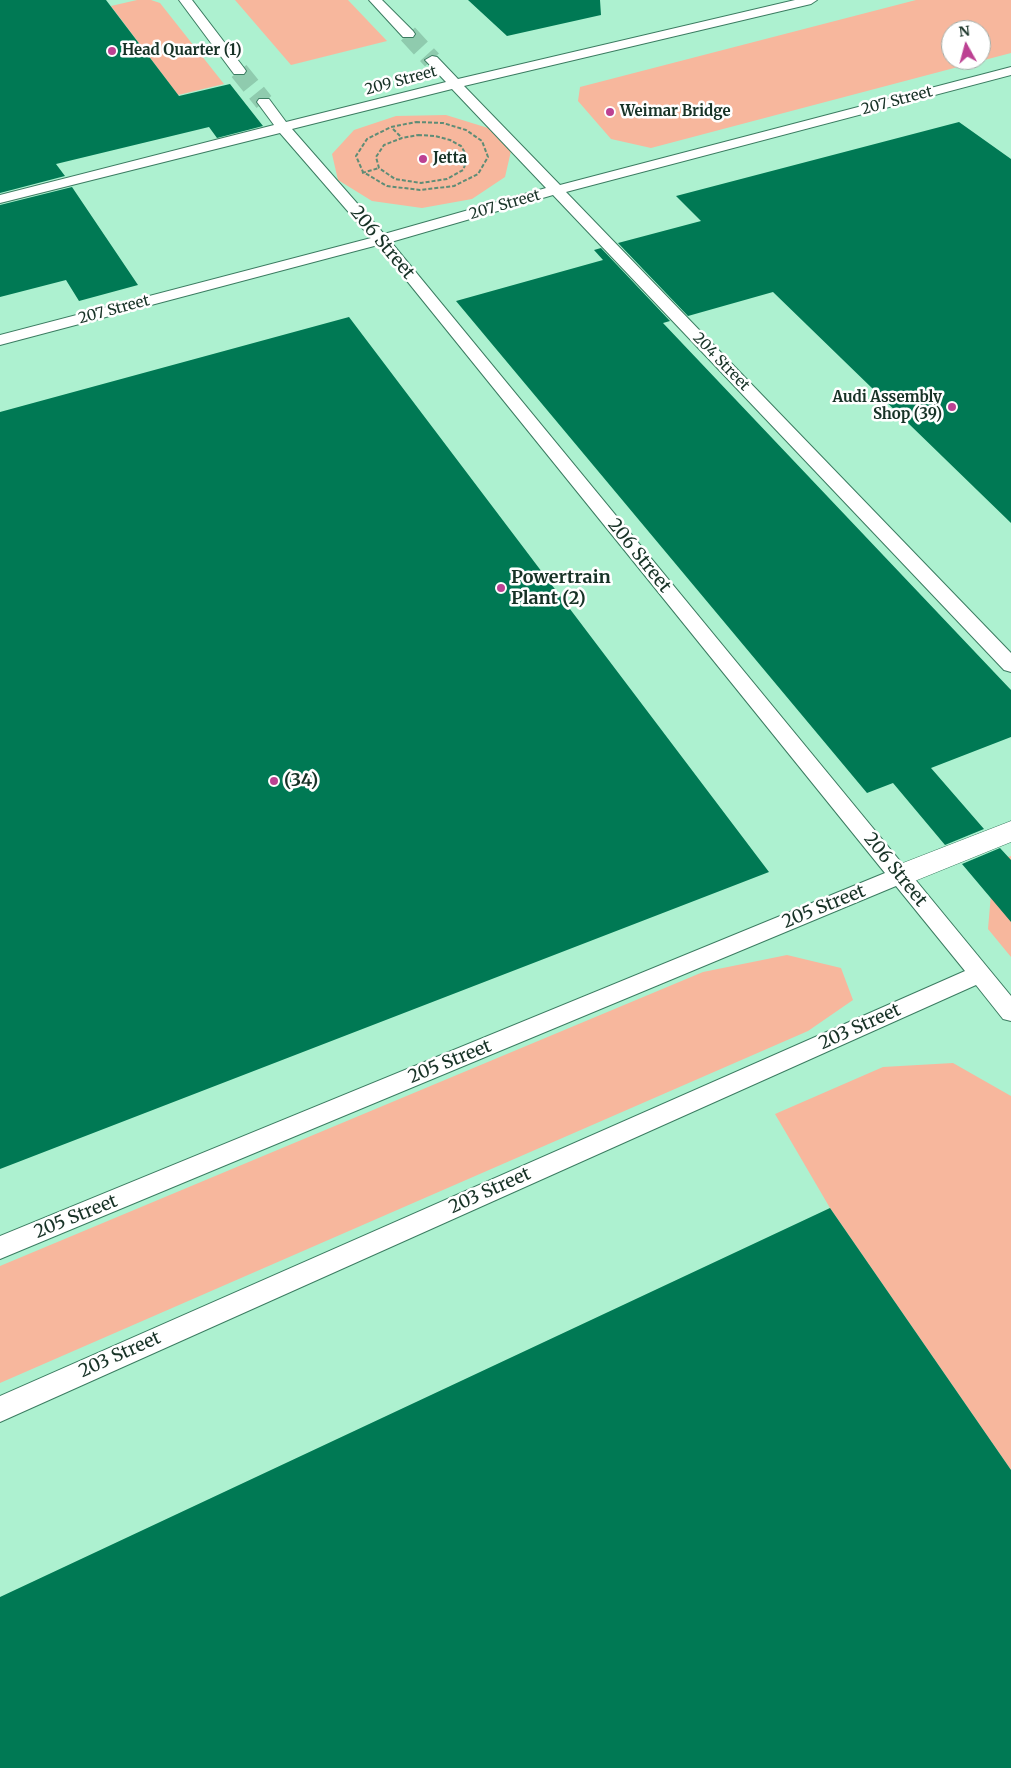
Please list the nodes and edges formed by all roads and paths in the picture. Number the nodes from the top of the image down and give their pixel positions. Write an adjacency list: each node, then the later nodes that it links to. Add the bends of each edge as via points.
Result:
1 (185, 0): 7 (lane)
2 (375, 0): 4 (lane)
3 (811, 0): 8 (lane, 209 Street)
4 (408, 34)
5 (432, 60): 8 (lane, 204 Street)
6 (1011, 70): 13 (lane, 207 Street)
7 (239, 72)
8 (455, 84): 10 (lane, 209 Street); 13 (lane, 204 Street)
9 (264, 102): 10 (lane, 206 Street)
10 (284, 129): 14 (lane, 209 Street); 15 (lane, 206 Street)
11 (366, 139): 11 (path, via 391,127 416,122 443,123 466,130 482,140 488,157 478,174 454,186 420,190 387,186 363,172 356,156)
12 (384, 146): 12 (path, via 402,138 435,136 461,146 468,158 463,170 447,179 412,182 395,179 378,168 376,157)
13 (556, 190): 15 (lane, 207 Street); 17 (lane, 204 Street)
14 (0, 199)
15 (381, 240): 16 (lane, 207 Street); 19 (lane, 206 Street)
16 (0, 340)
17 (1011, 665)
18 (1011, 831): 19 (street)
19 (900, 876): 20 (lane, 206 Street); 22 (lane, 205 Street)
20 (980, 974): 21 (lane, 206 Street); 23 (lane, 203 Street)
21 (1011, 1012)
22 (0, 1248)
23 (0, 1409)

